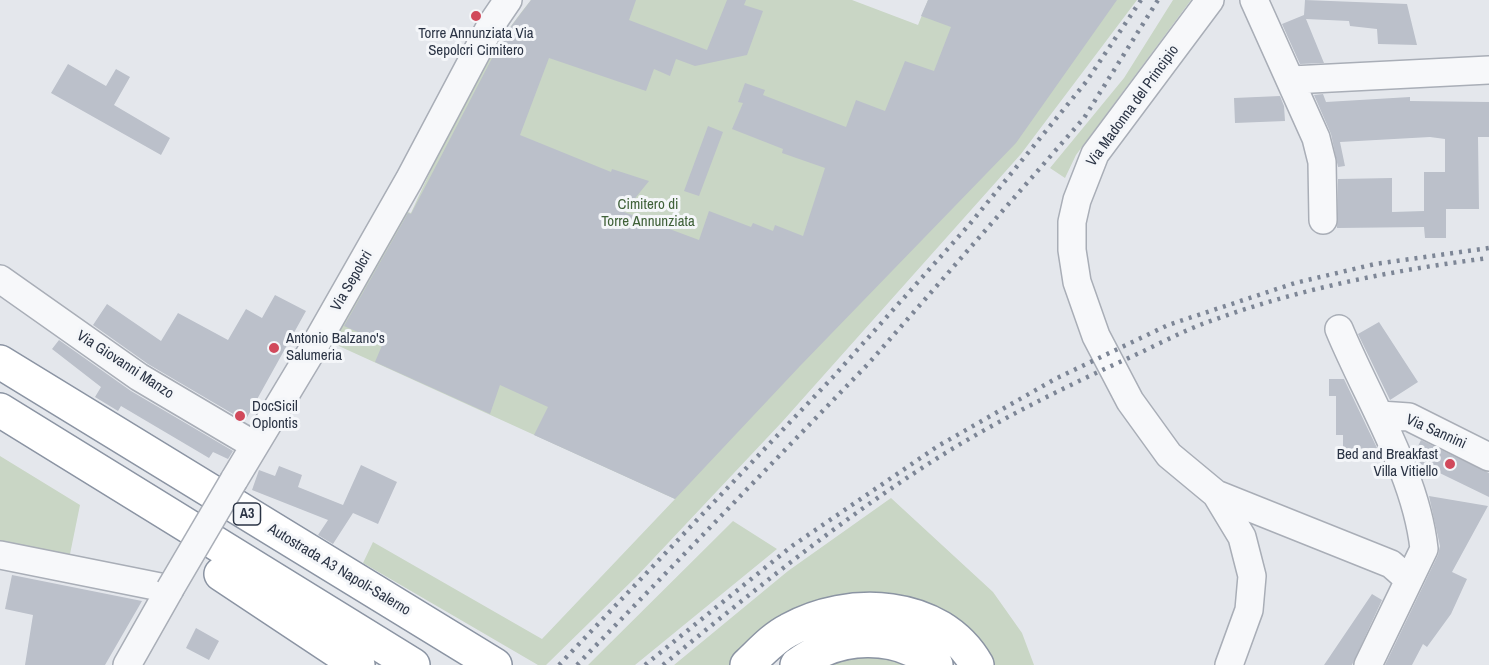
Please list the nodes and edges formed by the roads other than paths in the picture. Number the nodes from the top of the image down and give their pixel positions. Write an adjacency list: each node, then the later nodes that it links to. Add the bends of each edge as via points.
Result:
1 (508, 0): 12 (street, Via Sepolcri, via 314,347)
2 (1210, 0): 14 (street, Via Madonna del Principio, via 1095,154 1077,200 1072,250 1077,282 1096,336 1130,401 1169,455)
3 (1254, 0): 5 (street)
4 (1489, 70): 5 (street)
5 (1292, 80): 6 (street, via 1322,162)
6 (1323, 220)
7 (0, 279): 12 (street, Via Giovanni Manzo, via 139,377)
8 (1339, 330): 11 (street)
9 (0, 362): 21 (highway, Autostrada A3 Napoli-Salerno / A3)
10 (3, 412): 19 (highway, via 86,483 161,537 253,593); 20 (highway)
11 (1380, 416): 13 (street, Via Sannini, via 1409,417); 16 (street, via 1423,534 1424,549)
12 (254, 445): 17 (street, Via Sepolcri, bridge)
13 (1489, 458)
14 (1216, 494): 16 (street, via 1391,564); 26 (street, Via Madonna del Principio, via 1242,537 1252,576 1249,610)
15 (0, 555): 17 (street)
16 (1408, 579): 27 (street)
17 (170, 589): 18 (street, Via Sepolcri)
18 (127, 665)
19 (358, 665)
20 (413, 665)
21 (495, 665)
22 (747, 665): 25 (highway, via 788,630 836,611 868,608 897,610 924,620 950,635)
23 (797, 665): 24 (highway, via 832,645 859,640 901,645)
24 (936, 665)
25 (977, 665)
26 (1229, 665)
27 (1368, 665)

